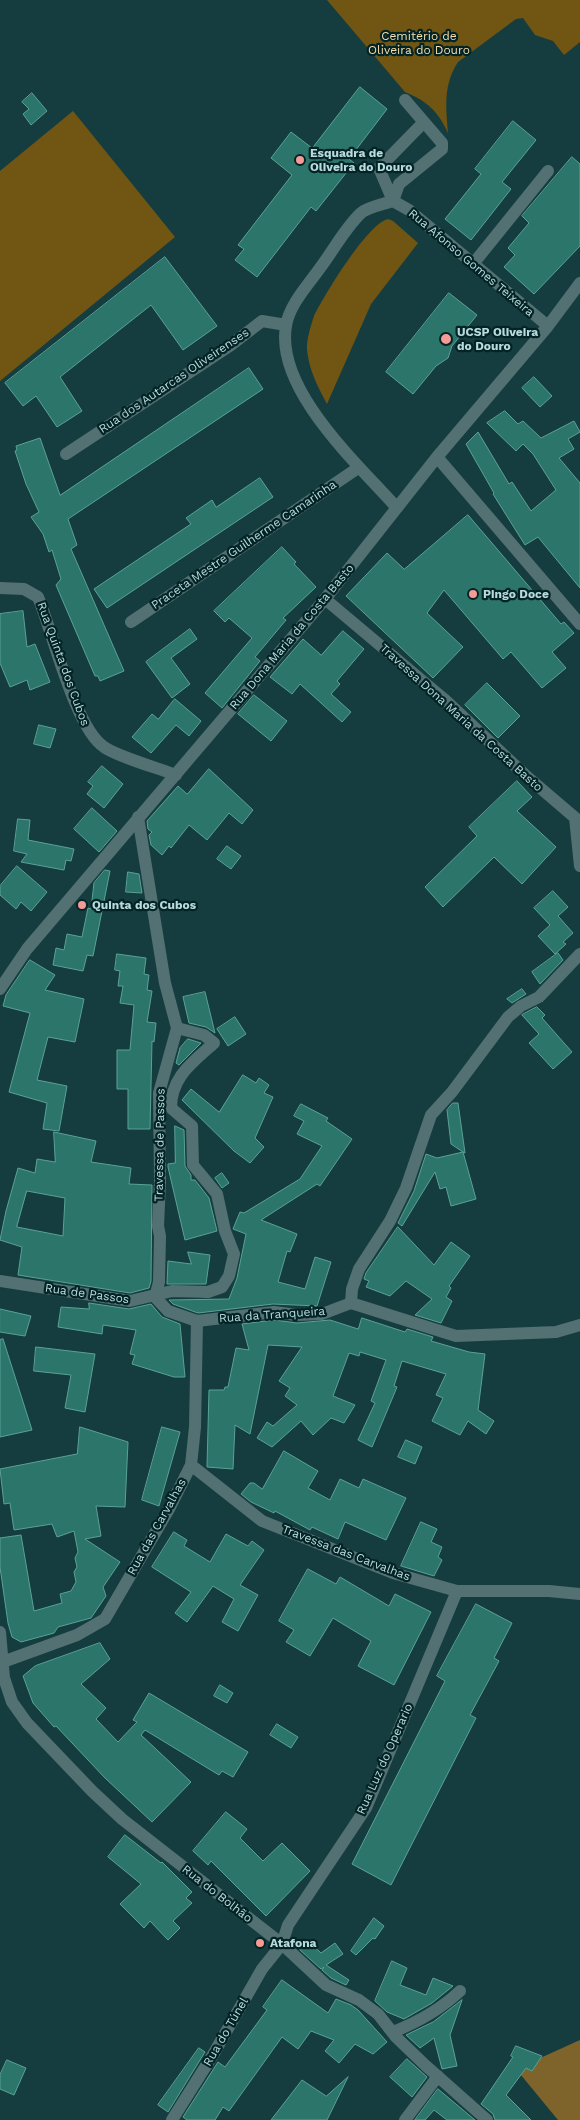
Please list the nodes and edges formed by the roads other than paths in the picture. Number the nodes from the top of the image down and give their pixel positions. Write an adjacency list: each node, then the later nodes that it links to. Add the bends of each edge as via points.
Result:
1 (405, 100): 2 (street)
2 (424, 122): 4 (street, via 379,168); 4 (street, via 442,143 442,149 399,184)
3 (548, 171): 5 (street)
4 (393, 201): 5 (street, Rua Afonso Gomes Teixeira, via 410,210); 7 (street, via 362,212 296,302)
5 (473, 264): 8 (street, Rua Afonso Gomes Teixeira)
6 (580, 283): 8 (street, Rua Dona Maria da Costa Basto)
7 (286, 325): 9 (street, Rua dos Autarcas Oliveirenses, via 262,320 230,345); 11 (street, via 285,348 294,377 307,402)
8 (548, 326): 10 (street, Rua Dona Maria da Costa Basto)
9 (66, 454)
10 (437, 457): 12 (street, Rua Dona Maria da Costa Basto); 16 (street)
11 (358, 468): 12 (street); 15 (street, Praceta Mestre Guilherme Camarinha)
12 (398, 508): 14 (street, Rua Dona Maria da Costa Basto)
13 (0, 588): 17 (street, Rua Quinta dos Cubos, via 24,589 38,597 81,719 92,738 105,748)
14 (324, 599): 17 (street, Rua Dona Maria da Costa Basto); 19 (street, Travessa Dona Maria da Costa Basto, via 444,699)
15 (131, 622)
16 (580, 624)
17 (176, 775): 18 (street, Rua Dona Maria da Costa Basto)
18 (138, 818): 22 (street, Rua Dona Maria da Costa Basto, via 22,956); 23 (street, via 165,983)
19 (578, 820): 20 (street, Travessa Dona Maria da Costa Basto)
20 (580, 866)
21 (580, 954): 26 (street, via 539,998 521,1006 508,1017 431,1115 406,1188 360,1269 352,1289)
22 (0, 989)
23 (177, 1028): 25 (street, Travessa de Passos, via 159,1093 160,1236 159,1282); 25 (street, Rua de Passos, via 204,1035 214,1043 186,1068 171,1092 171,1108 192,1126 193,1165 217,1194 234,1254 229,1276 222,1287 208,1292 172,1291)
24 (0, 1281): 25 (street, Rua de Passos, via 130,1301)
25 (155, 1297): 27 (street, via 168,1312)
26 (351, 1303): 27 (street, Rua da Tranqueira, via 322,1314 274,1312); 28 (street, via 456,1336 556,1332)
27 (197, 1321): 29 (street, Rua das Carvalhas)
28 (580, 1324)
29 (191, 1465): 30 (street, Travessa das Carvalhas, via 262,1521 393,1573); 33 (street, Rua das Carvalhas, via 170,1509 106,1619 76,1635)
30 (457, 1591): 31 (street, Travessa das Carvalhas); 34 (street, Rua Luz do Operario, via 366,1808 288,1925)
31 (580, 1594)
32 (0, 1632): 33 (street, Rua do Bolhão)
33 (2, 1662): 34 (street, Rua do Bolhão, via 12,1702 26,1723 92,1791 122,1819)
34 (282, 1944): 36 (street, Rua do Bolhão, via 326,1985 359,2000 378,2014); 38 (street, Rua do Túnel, via 262,1969)
35 (460, 1991): 36 (street, via 447,2004)
36 (393, 2032): 37 (street, Rua do Bolhão)
37 (438, 2076): 39 (street); 40 (street, Rua do Bolhão)
38 (172, 2120)
39 (405, 2120)
40 (487, 2120)

